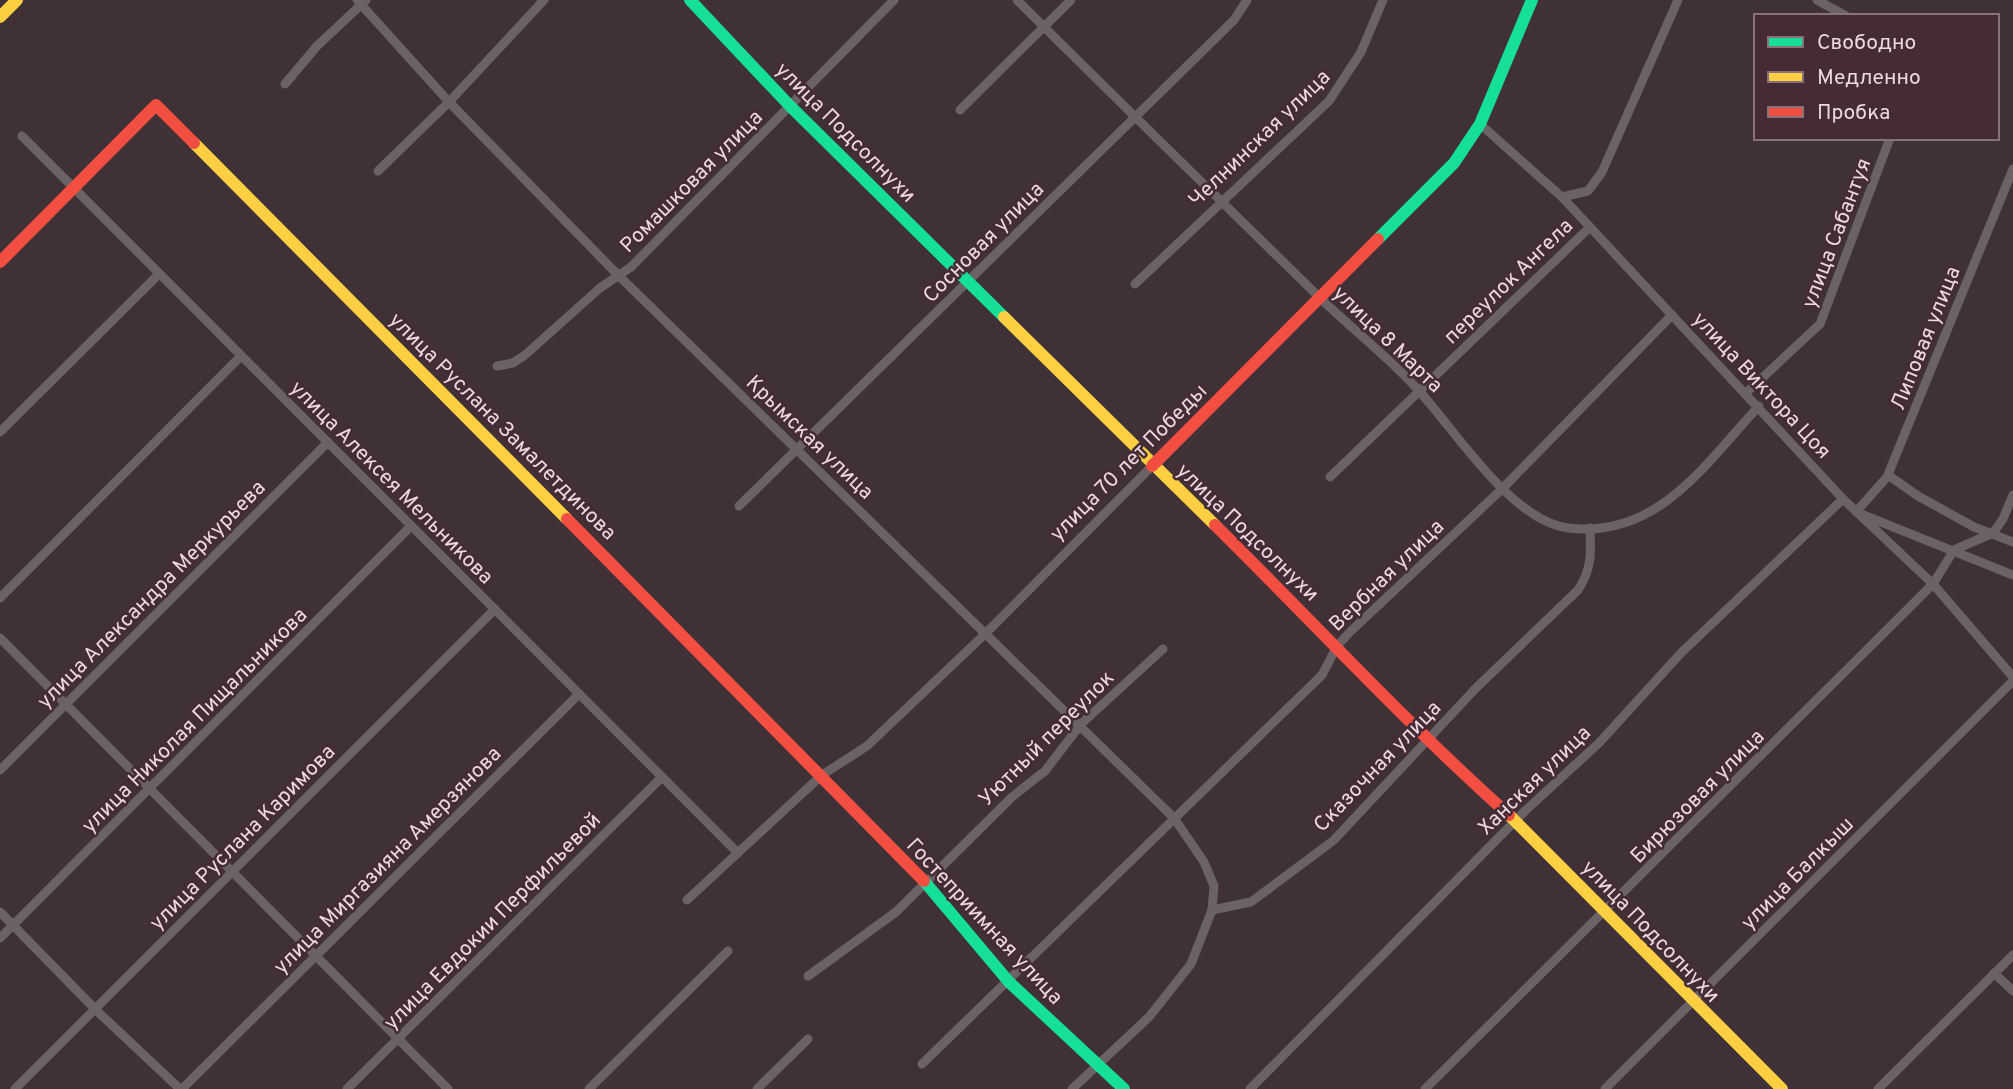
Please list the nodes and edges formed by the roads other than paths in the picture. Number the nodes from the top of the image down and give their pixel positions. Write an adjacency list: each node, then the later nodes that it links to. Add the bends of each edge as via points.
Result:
1 (17, 0): 14 (street)
2 (544, 0): 17 (street)
3 (690, 0): 18 (street, улица Подсолнухи)
4 (894, 0): 18 (street, Ромашковая улица)
5 (1017, 0): 15 (street, улица 8 Марта)
6 (1071, 0): 15 (street)
7 (1247, 0): 20 (street, Сосновая улица, via 1234,20)
8 (1383, 0): 28 (street, Челнинская улица, via 1361,52 1329,101)
9 (1532, 0): 21 (street, улица 70 лет Победы)
10 (1678, 0): 27 (street, via 1602,172 1588,191)
11 (1817, 0): 13 (street)
12 (361, 1): 16 (street); 17 (street, Крымская улица)
13 (1842, 14)
14 (0, 17)
15 (1043, 27): 19 (street); 20 (street, улица 8 Марта)
16 (285, 84)
17 (449, 102): 25 (street); 32 (street, Крымская улица)
18 (790, 106): 32 (street, Ромашковая улица); 33 (street, улица Подсолнухи)
19 (960, 110)
20 (1134, 117): 28 (street, улица 8 Марта); 33 (street, Сосновая улица)
21 (1480, 124): 27 (street, улица Виктора Цоя); 35 (street, улица 70 лет Победы, via 1454,163)
22 (22, 136): 26 (street, улица Алексея Мельникова)
23 (1889, 140): 40 (street, улица Сабантуя, via 1820,324)
24 (2013, 169): 46 (street, Липовая улица)
25 (378, 171)
26 (74, 189): 30 (street); 31 (street, улица Алексея Мельникова); 72 (street, улица Руслана Замалетдинова, via 156,105)
27 (1562, 197): 29 (street, улица Виктора Цоя)
28 (1222, 198): 34 (street, Челнинская улица); 35 (street, улица 8 Марта)
29 (1590, 227): 36 (street, улица Виктора Цоя); 39 (street, переулок Ангела)
30 (0, 262)
31 (159, 274): 37 (street, улица Алексея Мельникова); 42 (street)
32 (618, 275): 38 (street, Ромашковая улица, via 525,355); 44 (street, Крымская улица)
33 (969, 281): 44 (street, Сосновая улица); 45 (street, улица Подсолнухи)
34 (1135, 284)
35 (1320, 298): 39 (street, улица 8 Марта); 45 (street, улица 70 лет Победы)
36 (1672, 315): 40 (street, улица Виктора Цоя); 48 (street, Вербная улица)
37 (241, 356): 43 (street, улица Алексея Мельникова); 60 (street)
38 (497, 366)
39 (1419, 390): 47 (street, переулок Ангела); 48 (street, улица 8 Марта)
40 (1746, 393): 41 (street, улица Виктора Цоя)
41 (1759, 406): 50 (street, улица Виктора Цоя); 54 (street, улица 8 Марта, via 1655,512 1613,526)
42 (0, 432)
43 (328, 442): 53 (street, улица Алексея Мельникова); 68 (street, улица Александра Меркурьева)
44 (798, 451): 51 (street, Сосновая улица); 62 (street, Крымская улица)
45 (1152, 466): 62 (street, улица 70 лет Победы); 64 (street, улица Подсолнухи)
46 (1888, 475): 52 (street, Липовая улица); 55 (street, via 1929,503)
47 (1330, 477)
48 (1502, 489): 54 (street, улица 8 Марта, via 1539,519 1569,528); 64 (street, Вербная улица)
49 (2013, 495): 55 (street)
50 (1843, 499): 52 (street, улица Виктора Цоя); 76 (street, Ханская улица, via 1681,653 1599,743)
51 (739, 506)
52 (1856, 512): 57 (street); 59 (street, улица Виктора Цоя)
53 (411, 526): 61 (street, улица Алексея Мельникова); 74 (street, улица Николая Пищальникова)
54 (1590, 528): 70 (street, Сказочная улица, via 1592,560 1578,590)
55 (1993, 533): 56 (street); 57 (street)
56 (2013, 542)
57 (1954, 550): 58 (street); 59 (street, Бирюзовая улица)
58 (2013, 575)
59 (1933, 584): 66 (street, улица Виктора Цоя); 82 (street, Бирюзовая улица)
60 (0, 598)
61 (495, 610): 67 (street, улица Алексея Мельникова); 78 (street, улица Руслана Каримова)
62 (985, 634): 69 (street, Крымская улица); 72 (street, улица 70 лет Победы, via 867,746)
63 (0, 638): 68 (street)
64 (1337, 646): 70 (street, улица Подсолнухи); 75 (street, Вербная улица, via 1322,675)
65 (1163, 649): 69 (street, Уютный переулок)
66 (2013, 679): 93 (street, улица Балкыш)
67 (579, 694): 73 (street, улица Алексея Мельникова); 88 (street, улица Миргазияна Амерзянова)
68 (65, 704): 71 (street, улица Александра Меркурьева); 74 (street)
69 (1081, 724): 75 (street, Крымская улица); 79 (street, Уютный переулок, via 1045,771 1012,797)
70 (1427, 742): 76 (street, улица Подсолнухи); 81 (street, Сказочная улица, via 1334,840 1251,902)
71 (0, 769)
72 (822, 775): 77 (street, улица 70 лет Победы); 79 (street, Гостеприимная улица)
73 (662, 777): 77 (street, улица Алексея Мельникова); 95 (street, улица Евдокии Перфильевой)
74 (151, 790): 78 (street); 84 (street, улица Николая Пищальникова)
75 (1174, 818): 81 (street, Крымская улица, via 1204,862 1214,886); 91 (street, Вербная улица)
76 (1516, 821): 82 (street, улица Подсолнухи); 107 (street, Ханская улица)
77 (738, 853): 80 (street, улица 70 лет Победы)
78 (232, 872): 88 (street); 94 (street, улица Руслана Каримова)
79 (925, 883): 90 (street, Уютный переулок, via 895,912); 91 (street, Гостеприимная улица)
80 (687, 900)
81 (1212, 910): 98 (street, via 1191,964 1149,1017)
82 (1603, 910): 93 (street, улица Подсолнухи); 108 (street, Бирюзовая улица)
83 (0, 912): 84 (street)
84 (13, 925): 85 (street, улица Николая Пищальникова); 94 (street)
85 (0, 938)
86 (728, 951): 103 (street)
87 (2013, 955): 89 (street)
88 (314, 956): 95 (street); 100 (street, улица Миргазияна Амерзянова)
89 (1994, 973): 92 (street); 111 (street)
90 (808, 976)
91 (1009, 982): 97 (street, Вербная улица); 98 (street, Гостеприимная улица)
92 (2013, 991)
93 (1692, 1002): 109 (street, улица Балкыш); 110 (street, улица Подсолнухи)
94 (96, 1010): 99 (street, улица Руслана Каримова); 100 (street)
95 (397, 1039): 101 (street, улица Евдокии Перфильевой); 102 (street)
96 (808, 1040): 104 (street)
97 (922, 1063)
98 (1096, 1063): 105 (street); 106 (street, Гостеприимная улица)
99 (15, 1089)
100 (181, 1089)
101 (347, 1089)
102 (448, 1089)
103 (589, 1089)
104 (757, 1089)
105 (1072, 1089)
106 (1124, 1089)
107 (1250, 1089)
108 (1425, 1089)
109 (1605, 1089)
110 (1782, 1089)
111 (1878, 1089)

